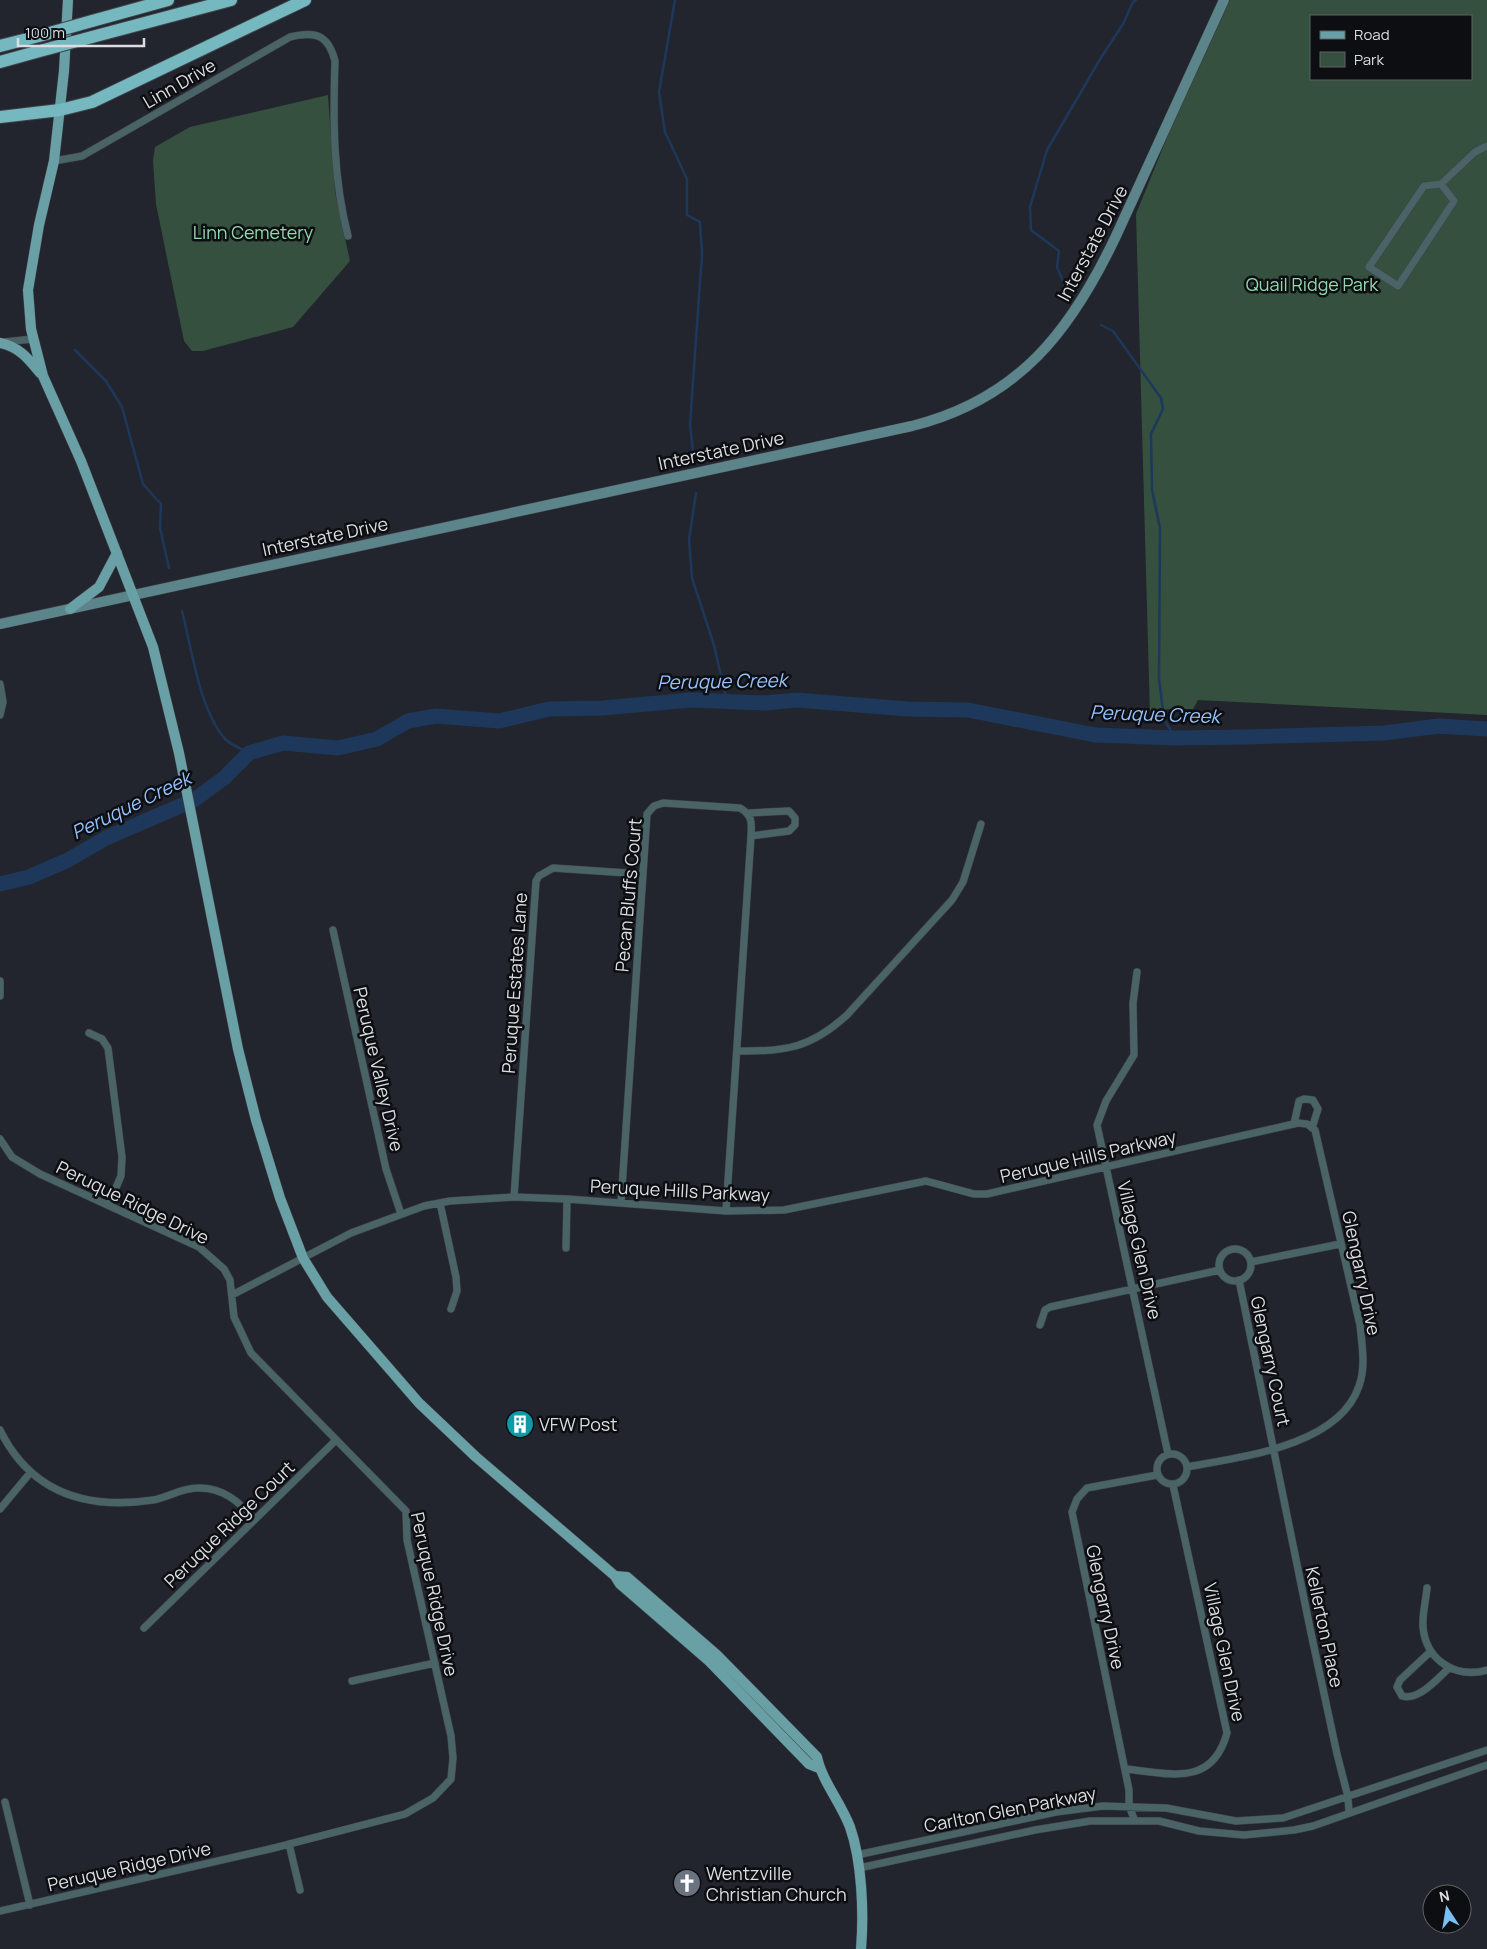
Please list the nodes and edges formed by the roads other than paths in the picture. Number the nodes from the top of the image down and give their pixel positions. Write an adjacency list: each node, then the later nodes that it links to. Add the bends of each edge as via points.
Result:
1 (68, 0): 8 (main road)
2 (168, 0): 6 (highway, bridge)
3 (231, 0): 7 (highway, bridge)
4 (305, 0): 8 (highway, via 92,102)
5 (1224, 0): 18 (main road, Interstate Drive, via 1120,229 1077,308 1038,357 1011,380 979,400 912,426)
6 (0, 46)
7 (0, 62)
8 (60, 110): 9 (highway); 11 (main road)
9 (0, 117)
10 (1487, 146): 12 (street, via 1475,152)
11 (54, 161): 13 (street, Linn Drive, via 82,156 290,36 307,33 319,36 332,51 335,61 334,157 339,202); 14 (main road, via 38,225 28,290)
12 (1441, 184): 12 (street, via 1424,186 1369,267 1398,286 1454,201)
13 (348, 236)
14 (33, 339): 15 (street); 16 (main road)
15 (0, 343): 16 (main road, via 20,351)
16 (43, 376): 17 (main road)
17 (117, 553): 18 (main road); 19 (main road, via 99,587)
18 (133, 594): 19 (main road, Interstate Drive); 46 (main road, via 153,647 179,753 238,1049 256,1120 280,1198)
19 (70, 609): 20 (main road, Interstate Drive)
20 (0, 624)
21 (0, 684): 22 (street)
22 (0, 715)
23 (749, 813): 25 (street); 25 (street, via 782,810 790,811 795,818 795,825 789,831); 26 (street, Pecan Bluffs Court, via 740,808 663,803 654,806 647,814)
24 (981, 824): 32 (street, via 963,882 952,900 829,1032 805,1044 770,1052)
25 (752, 836): 32 (street)
26 (642, 874): 37 (street, Peruque Estates Lane, via 552,868 536,881); 40 (street, Pecan Bluffs Court)
27 (333, 930): 43 (street, Peruque Valley Drive, via 386,1169)
28 (1137, 972): 36 (street, Village Glen Drive, via 1133,1003 1134,1055 1106,1101 1097,1125)
29 (0, 981): 30 (street)
30 (0, 996)
31 (89, 1033): 41 (street, via 102,1039 108,1048 122,1157 121,1176)
32 (737, 1051): 42 (street)
33 (1294, 1124): 34 (street, Peruque Hills Parkway); 34 (street, via 1299,1101 1313,1100 1318,1109); 36 (street, Peruque Hills Parkway)
34 (1310, 1126): 44 (street, Glengarry Drive, via 1315,1130)
35 (0, 1139): 41 (street, Peruque Ridge Drive, via 12,1158 69,1189)
36 (1106, 1167): 42 (street, Peruque Hills Parkway, via 987,1194 974,1194 926,1181 784,1210); 50 (street, Village Glen Drive)
37 (514, 1197): 38 (street, Peruque Hills Parkway); 39 (street, Peruque Hills Parkway)
38 (567, 1199): 40 (street, Peruque Hills Parkway); 45 (street)
39 (440, 1203): 43 (street, Peruque Hills Parkway); 52 (street, via 456,1277 457,1291)
40 (621, 1203): 42 (street, Peruque Hills Parkway)
41 (109, 1204): 51 (street, Peruque Ridge Drive, via 199,1247 224,1269)
42 (726, 1211)
43 (402, 1214): 46 (street, Peruque Hills Parkway, via 351,1234)
44 (1340, 1244): 47 (street); 56 (street, Glengarry Drive, via 1360,1326 1363,1351 1359,1386 1347,1407 1326,1428 1306,1439)
45 (566, 1248)
46 (304, 1258): 51 (street, Peruque Hills Parkway); 80 (main road, via 327,1297 419,1403 709,1661 809,1764 819,1768 837,1798)
47 (1251, 1262): 48 (street, via 1246,1253 1237,1248 1220,1258); 49 (street, Glengarry Court, via 1246,1276)
48 (1220, 1270): 49 (street, Glengarry Court, via 1231,1280); 50 (street)
49 (1239, 1280): 56 (street, Glengarry Court)
50 (1133, 1287): 53 (street, via 1050,1306 1045,1310); 57 (street, Village Glen Drive)
51 (232, 1295): 55 (street, Peruque Ridge Drive, via 234,1317 251,1353)
52 (451, 1309)
53 (1040, 1325)
54 (0, 1430): 59 (street, via 7,1445)
55 (335, 1441): 63 (street, Peruque Ridge Court); 67 (street, Peruque Ridge Drive, via 406,1512 407,1540)
56 (1274, 1448): 58 (street, Glengarry Drive); 74 (street, Kellerton Place)
57 (1168, 1454): 58 (street, via 1184,1459); 60 (street, via 1160,1458 1156,1466)
58 (1187, 1467): 61 (street, via 1181,1482)
59 (30, 1473): 62 (street); 63 (street, via 77,1497 100,1503 156,1499 197,1488 222,1492 237,1501)
60 (1157, 1475): 61 (street, via 1166,1484); 73 (street, Glengarry Drive, via 1087,1488 1077,1499 1072,1512)
61 (1173, 1485): 73 (street, Village Glen Drive, via 1227,1733 1223,1750 1201,1771 1182,1774)
62 (0, 1509)
63 (253, 1521): 65 (street, Peruque Ridge Court)
64 (1427, 1588): 66 (street, via 1423,1627)
65 (144, 1628)
66 (1430, 1652): 68 (street); 68 (street, via 1400,1680 1397,1687 1402,1696 1412,1697)
67 (435, 1662): 70 (street); 79 (street, Peruque Ridge Drive, via 451,1736 454,1758 451,1779 433,1798 405,1814)
68 (1449, 1668): 69 (street, via 1467,1673)
69 (1487, 1670)
70 (352, 1681)
71 (1487, 1750): 74 (street, Carlton Glen Parkway)
72 (1487, 1765): 77 (street, Carlton Glen Parkway)
73 (1125, 1769): 76 (street, Glengarry Drive)
74 (1348, 1797): 76 (street, Carlton Glen Parkway, via 1283,1818 1248,1821 1166,1808); 77 (street, Kellerton Place)
75 (5, 1802): 83 (street)
76 (1129, 1806): 78 (street, Glengarry Drive); 80 (street, Carlton Glen Parkway, via 1056,1812)
77 (1349, 1812): 78 (street, Carlton Glen Parkway, via 1303,1829 1244,1835)
78 (1135, 1820): 81 (street, Carlton Glen Parkway, via 1064,1824)
79 (289, 1844): 82 (street); 83 (street, Peruque Ridge Drive)
80 (857, 1855): 81 (main road)
81 (859, 1868): 85 (main road)
82 (300, 1890)
83 (30, 1905): 84 (street, Peruque Ridge Drive)
84 (0, 1911)
85 (861, 1949)

